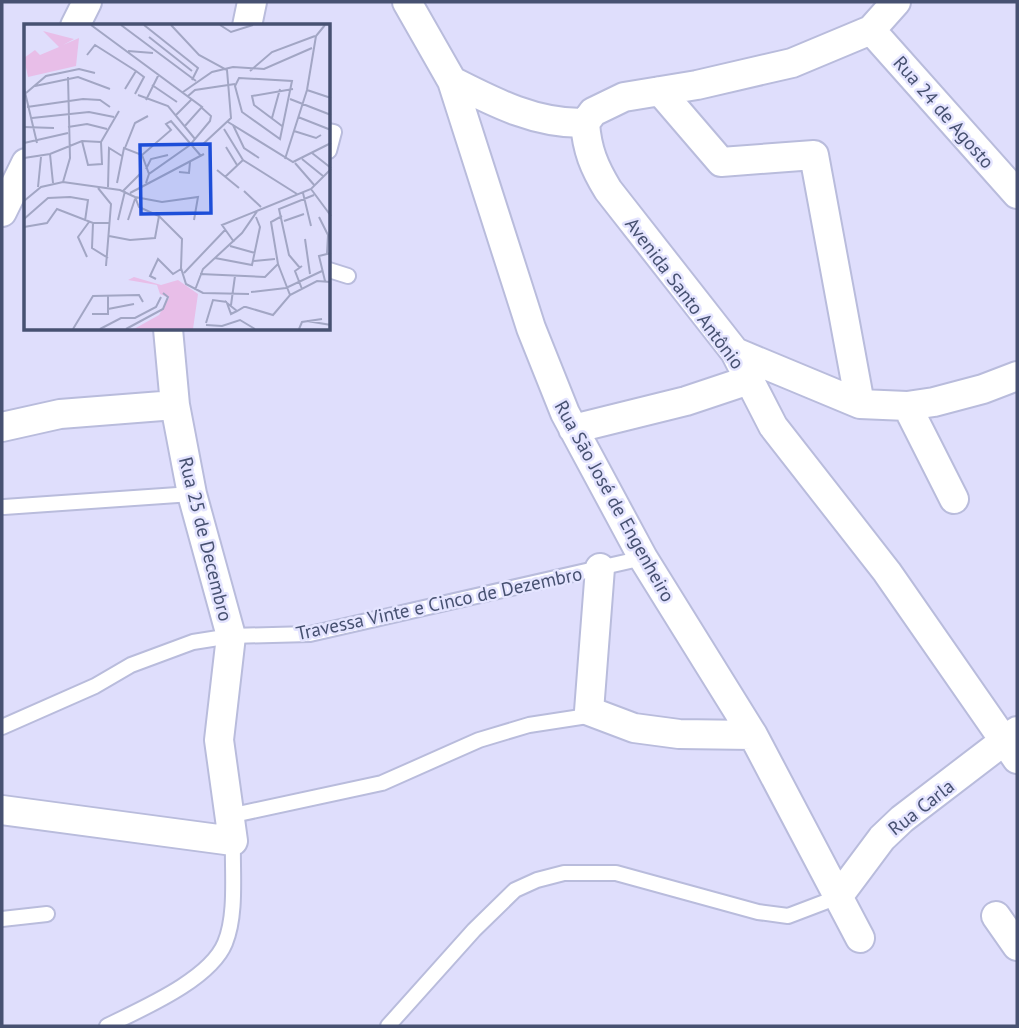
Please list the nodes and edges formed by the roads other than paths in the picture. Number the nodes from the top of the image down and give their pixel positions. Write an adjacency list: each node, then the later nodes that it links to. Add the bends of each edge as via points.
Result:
1 (87, 2): 5 (street)
2 (252, 2): 6 (street)
3 (407, 2): 8 (street, Rua São José de Engenheiro)
4 (896, 2): 7 (street)
5 (76, 24)
6 (247, 24)
7 (871, 30): 9 (street, via 792,63); 12 (street, Rua 24 de Agosto)
8 (452, 80): 10 (street, via 524,114); 24 (street, Rua São José de Engenheiro, via 531,328)
9 (660, 90): 10 (street, via 607,103); 20 (street, via 721,162 814,155)
10 (585, 123): 17 (street, Avenida Santo Antônio, via 593,165 608,190)
11 (24, 167): 13 (street)
12 (1017, 194)
13 (2, 212)
14 (331, 271): 15 (lane)
15 (348, 276)
16 (168, 331): 21 (street, Rua 25 de Decembro)
17 (734, 352): 19 (street, Avenida Santo Antônio); 20 (street)
18 (1017, 376): 22 (street, via 983,389)
19 (749, 380): 24 (street); 34 (street, Avenida Santo Antônio, via 773,426)
20 (860, 404): 22 (street)
21 (175, 405): 23 (street, via 60,414); 25 (street, Rua 25 de Decembro)
22 (906, 406): 26 (street)
23 (2, 426)
24 (573, 429): 28 (street, Rua São José de Engenheiro)
25 (192, 494): 27 (lane); 30 (street, Rua 25 de Decembro)
26 (954, 499)
27 (4, 507)
28 (643, 558): 29 (lane, Travessa Vinte e Cinco de Dezembro); 33 (street, Rua São José de Engenheiro)
29 (600, 568): 30 (lane, Travessa Vinte e Cinco de Dezembro, via 310,634); 31 (street, via 588,702)
30 (231, 636): 32 (lane, Travessa Vinte e Cinco de Dezembro, via 160,652); 36 (street, Rua 25 de Decembro, via 219,740)
31 (594, 715): 33 (street, via 634,728 679,734); 36 (lane, via 479,740 382,783)
32 (2, 727)
33 (753, 735): 37 (street, Rua São José de Engenheiro)
34 (1013, 745): 37 (street, Rua Carla, via 902,819)
35 (2, 810): 36 (street)
36 (231, 828): 43 (lane, Rua 25 de Decembro, via 230,916 225,944 197,976)
37 (838, 897): 41 (street, Rua São José de Engenheiro); 44 (lane, via 788,916 616,873 564,873 537,880 515,890 474,930)
38 (47, 914): 40 (lane)
39 (996, 916): 42 (street)
40 (2, 919)
41 (860, 938)
42 (1017, 946)
43 (107, 1026)
44 (388, 1026)

